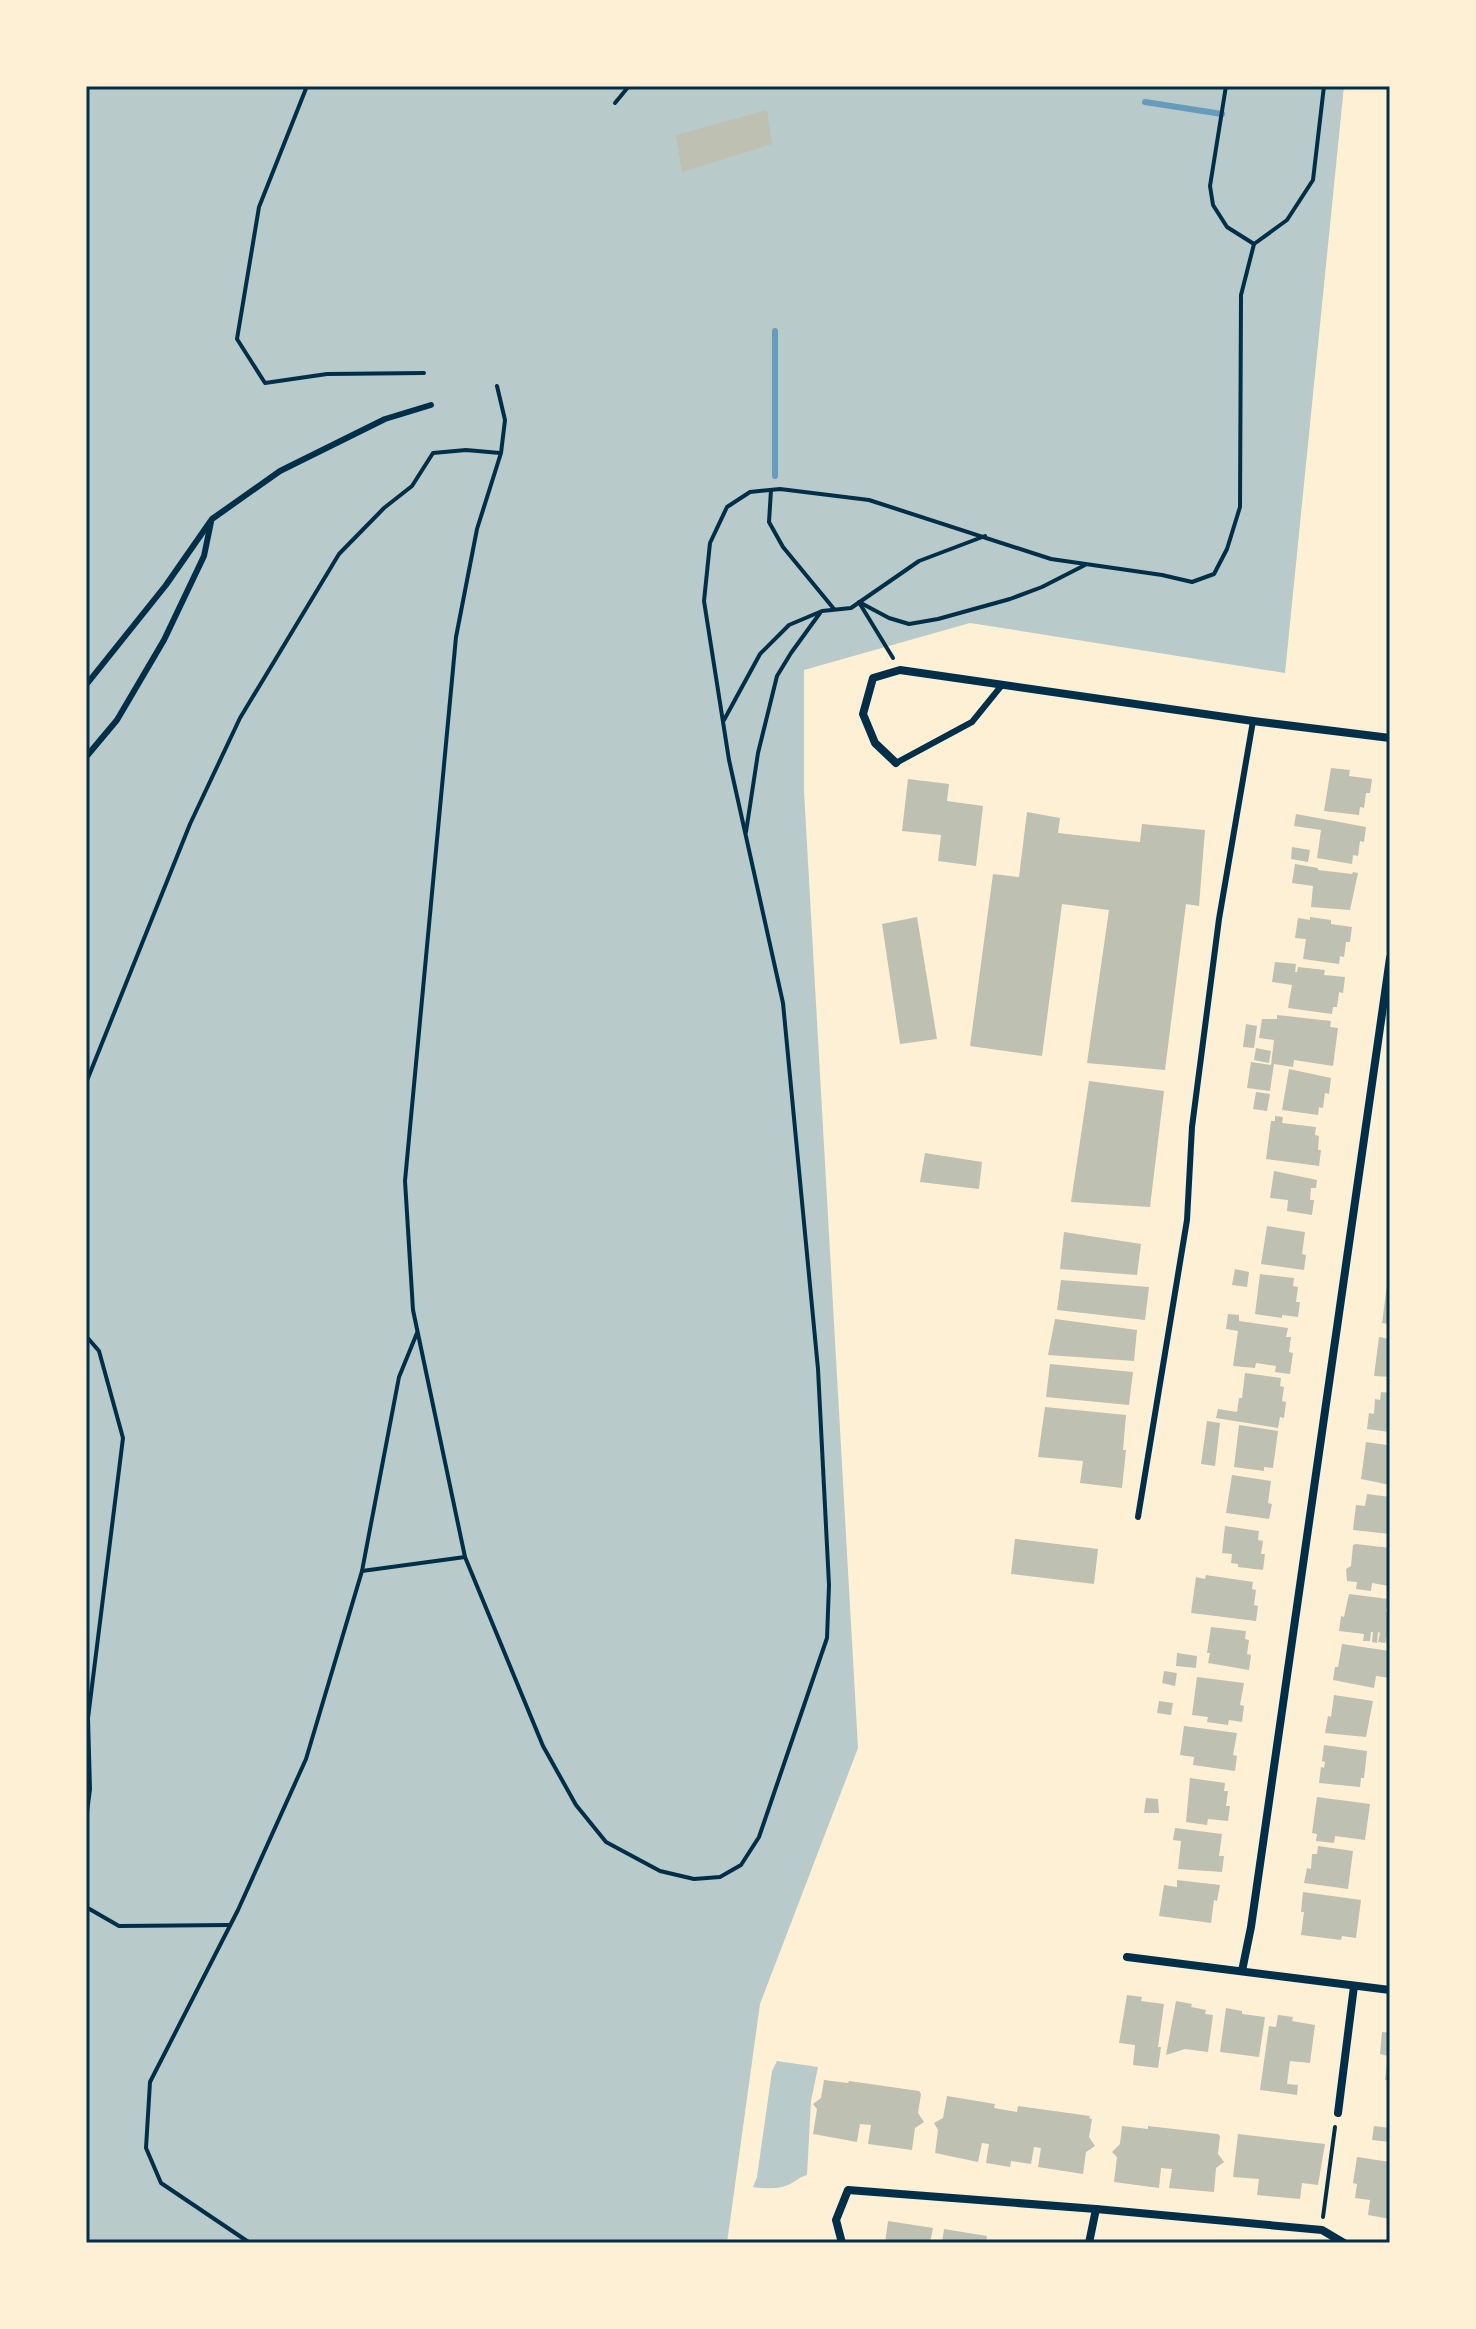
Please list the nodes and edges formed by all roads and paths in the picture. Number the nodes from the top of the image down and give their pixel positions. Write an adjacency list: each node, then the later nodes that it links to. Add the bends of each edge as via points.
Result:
1 (307, 86): 7 (path, via 259,207 237,339 265,383 327,374)
2 (629, 86): 5 (path)
3 (1226, 86): 6 (path, via 1210,186 1213,205 1227,227)
4 (1324, 86): 6 (path, via 1313,180 1287,220)
5 (615, 103)
6 (1254, 244): 14 (path, via 1241,295 1240,507 1221,561 1214,574 1192,582)
7 (424, 373)
8 (497, 386): 10 (path, via 505,420)
9 (431, 405): 12 (lane, via 385,419 280,471)
10 (501, 453): 28 (path, via 433,453 412,486 339,554 240,718 190,824); 29 (path, via 477,529 455,652 405,1181)
11 (771, 490): 13 (path, via 869,500); 16 (path, via 769,522); 22 (path, via 750,492 727,507 710,543 704,601)
12 (212, 519): 19 (lane); 24 (lane, via 204,556 164,640 117,720)
13 (985, 536): 14 (path, via 1051,559); 15 (path, via 919,561)
14 (1088, 564): 15 (path, via 1042,587 909,624)
15 (859, 602): 16 (path); 18 (path)
16 (834, 609): 17 (path)
17 (822, 611): 22 (path, via 789,625 760,654); 26 (path, via 777,676)
18 (900, 670): 20 (street); 25 (street, via 873,678 863,714 875,743)
19 (86, 685)
20 (1002, 685): 21 (street); 25 (lane, via 972,722)
21 (1253, 721): 23 (street); 31 (lane, via 1217,934 1192,1127 1187,1220)
22 (723, 723): 26 (path)
23 (1390, 738)
24 (86, 757)
25 (896, 763)
26 (745, 834): 32 (path, via 783,1003 818,1369 829,1585 827,1638 759,1837 741,1865 720,1877 694,1879 660,1871 606,1842 576,1805 543,1746)
27 (1390, 958): 38 (street)
28 (86, 1083)
29 (418, 1331): 32 (path); 33 (path, via 399,1377)
30 (86, 1336): 34 (path, via 99,1351 123,1438 88,1718)
31 (1138, 1517)
32 (465, 1557): 33 (path)
33 (362, 1571): 36 (path, via 306,1759)
34 (86, 1820)
35 (86, 1907): 36 (path, via 119,1926)
36 (230, 1925): 44 (path, via 150,2082 146,2148 161,2183)
37 (1127, 1957): 38 (street)
38 (1242, 1971): 39 (street)
39 (1354, 1986): 40 (street); 41 (street)
40 (1390, 1990)
41 (1338, 2113): 43 (path)
42 (1096, 2209): 43 (street); 45 (street, via 848,2190 836,2220); 46 (street)
43 (1322, 2230): 47 (street)
44 (250, 2243)
45 (842, 2243)
46 (1089, 2243)
47 (1344, 2243)

